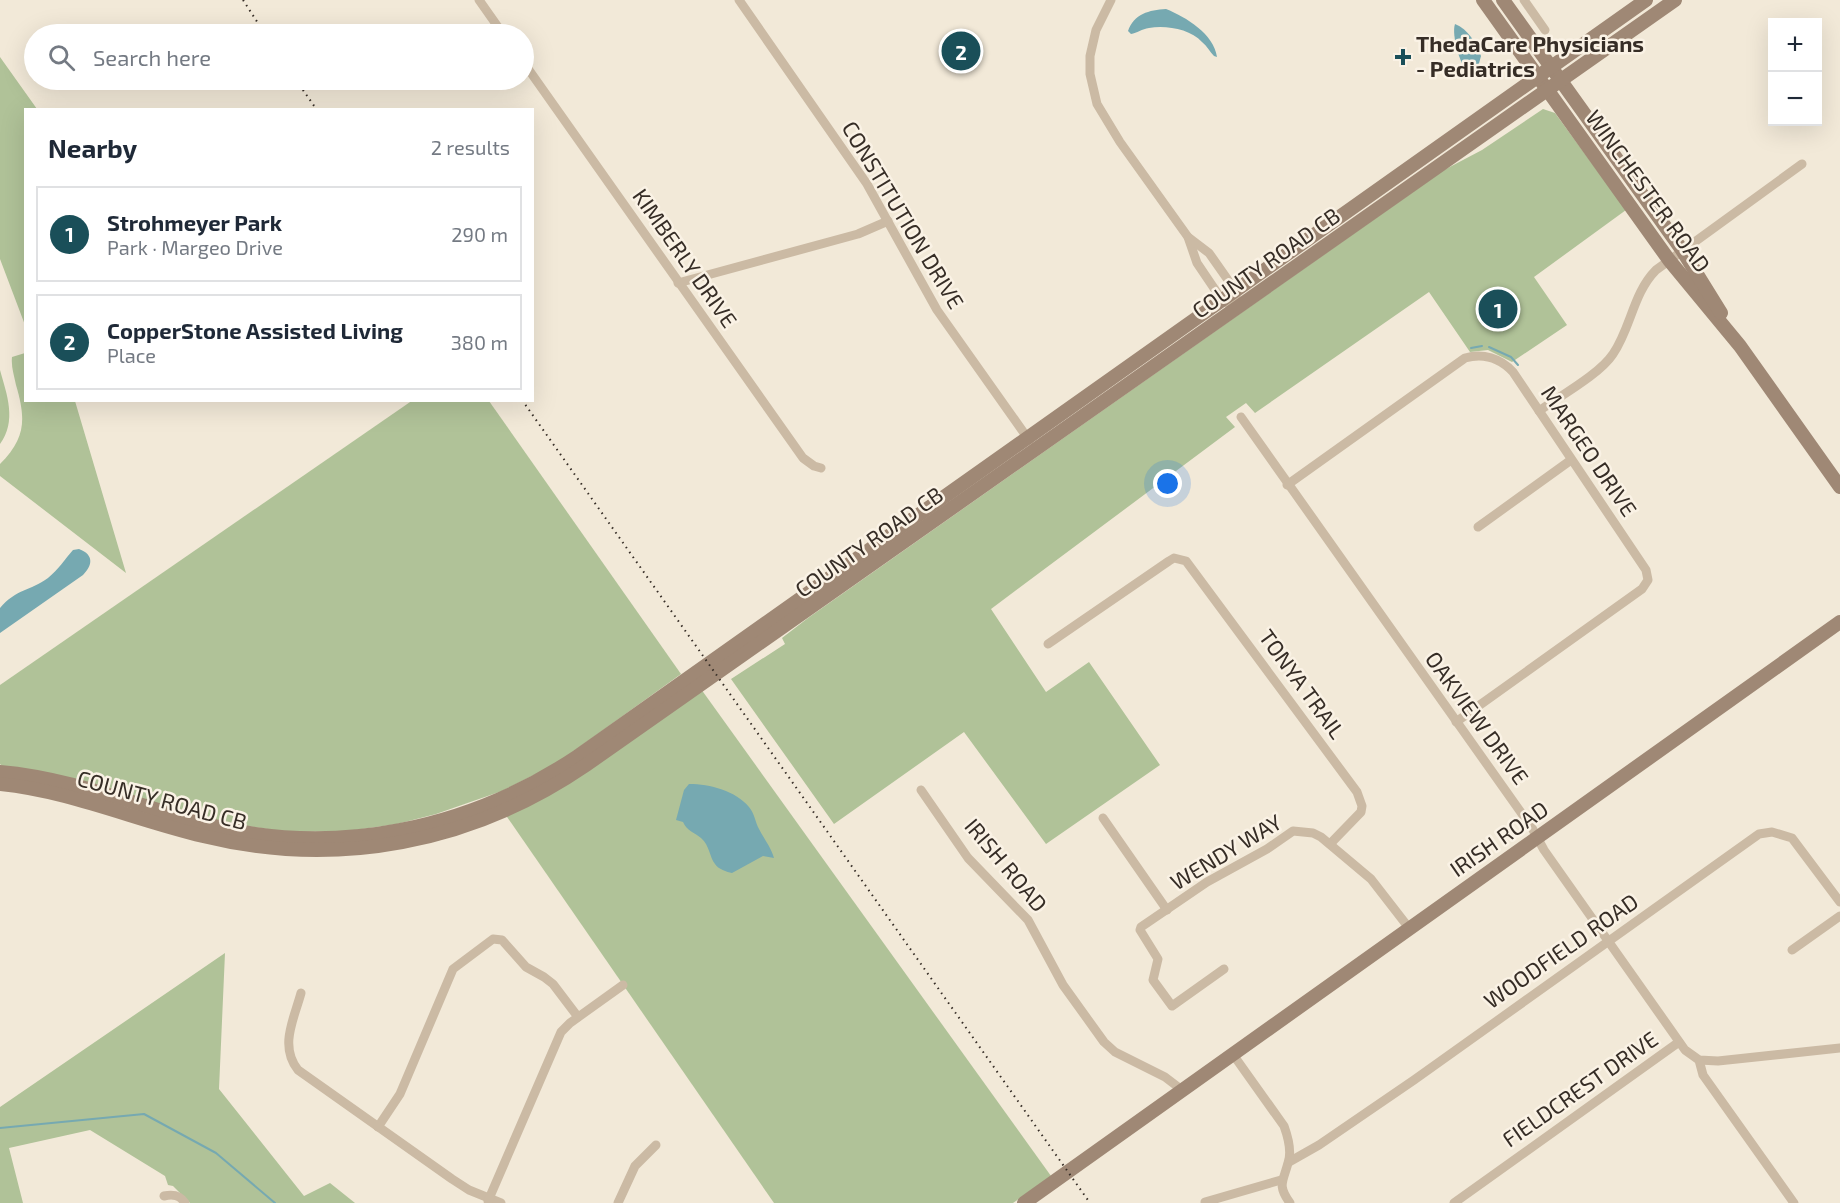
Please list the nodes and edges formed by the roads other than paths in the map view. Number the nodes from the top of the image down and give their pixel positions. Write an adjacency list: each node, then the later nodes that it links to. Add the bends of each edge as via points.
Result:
1 (479, 0): 9 (street)
2 (739, 0): 17 (street, CONSTITUTION DRIVE, via 867,184)
3 (1111, 0): 18 (street, via 1096,30 1090,56 1097,104)
4 (1483, 0): 12 (main road, WINCHESTER ROAD)
5 (1503, 0): 11 (main road, WINCHESTER ROAD)
6 (1524, 0): 10 (street)
7 (1646, 0): 11 (main road, COUNTY ROAD CB)
8 (1675, 0): 14 (main road, COUNTY ROAD CB)
9 (496, 24)
10 (1545, 30)
11 (1551, 67): 12 (main road, COUNTY ROAD CB); 14 (main road, WINCHESTER ROAD)
12 (1538, 76): 15 (main road, WINCHESTER ROAD); 22 (main road, COUNTY ROAD CB)
13 (534, 77): 21 (street, KIMBERLY DRIVE)
14 (1560, 80): 15 (main road, COUNTY ROAD CB); 19 (main road, WINCHESTER ROAD)
15 (1548, 90): 20 (main road, WINCHESTER ROAD); 24 (main road, COUNTY ROAD CB)
16 (1802, 164): 19 (street)
17 (888, 221): 21 (street, via 858,234); 28 (street, CONSTITUTION DRIVE, via 937,310)
18 (1188, 237): 22 (street, via 1209,253); 23 (street, via 1197,263)
19 (1682, 250): 20 (street); 25 (main road, WINCHESTER ROAD)
20 (1669, 260): 25 (main road, WINCHESTER ROAD); 26 (street, via 1646,281 1619,345 1607,361)
21 (678, 283): 31 (street, KIMBERLY DRIVE, via 803,458)
22 (1235, 290): 23 (main road, COUNTY ROAD CB); 24 (street)
23 (1222, 300): 24 (street); 28 (main road, COUNTY ROAD CB)
24 (1238, 309): 29 (main road, COUNTY ROAD CB)
25 (1740, 346): 33 (main road, WINCHESTER ROAD)
26 (1539, 411): 30 (street, MARGEO DRIVE); 32 (street, MARGEO DRIVE, via 1508,367 1489,357 1470,357)
27 (1241, 417): 32 (street, OAKVIEW DRIVE)
28 (1027, 437): 29 (street, CONSTITUTION DRIVE); 37 (main road, COUNTY ROAD CB)
29 (1036, 449): 37 (main road, COUNTY ROAD CB)
30 (1571, 460): 34 (street); 39 (street, MARGEO DRIVE, via 1646,570 1646,586)
31 (821, 468)
32 (1287, 485): 39 (street, OAKVIEW DRIVE)
33 (1840, 487)
34 (1478, 527)
35 (1840, 622): 44 (main road, IRISH ROAD)
36 (1048, 644): 45 (street, TONYA TRAIL, via 1174,558 1191,565 1357,792 1361,812)
37 (733, 654): 38 (main road, COUNTY ROAD CB)
38 (691, 684): 40 (main road, COUNTY ROAD CB, via 509,796 455,816 391,832 325,839 238,831 73,785); 41 (main road, COUNTY ROAD CB, via 562,782 514,807 453,830 364,849 297,851 232,843 45,791)
39 (1456, 722): 44 (street, OAKVIEW DRIVE)
40 (0, 772)
41 (0, 784)
42 (921, 790): 60 (street, IRISH ROAD, via 968,858 1028,920 1063,985 1104,1042)
43 (1103, 818): 47 (street, WENDY WAY)
44 (1536, 837): 49 (main road, IRISH ROAD); 50 (street, OAKVIEW DRIVE)
45 (1330, 844): 47 (street, WENDY WAY, via 1313,833 1293,831); 49 (street, WENDY WAY, via 1371,879)
46 (1840, 902): 50 (street, WOODFIELD ROAD, via 1792,838 1779,832 1765,832)
47 (1167, 910): 52 (street, WENDY WAY, via 1140,930 1158,959 1153,980 1172,1005)
48 (1840, 916): 51 (street)
49 (1409, 928): 58 (main road, IRISH ROAD)
50 (1608, 941): 56 (street, OAKVIEW DRIVE); 63 (street, WOODFIELD ROAD, via 1414,1080)
51 (1792, 950)
52 (1224, 969)
53 (622, 985): 55 (street)
54 (302, 993): 61 (street, via 289,1035 294,1065)
55 (578, 1017): 61 (street, via 549,980 525,967 506,943 498,938 488,942 453,969 400,1094); 66 (street, via 559,1037)
56 (1679, 1042): 59 (street, FIELDCREST DRIVE); 73 (street, FIELDCREST DRIVE)
57 (1840, 1048): 59 (street)
58 (1232, 1053): 60 (main road, IRISH ROAD); 63 (street, via 1284,1126)
59 (1699, 1060): 74 (street, via 1703,1075)
60 (1182, 1090): 71 (main road, IRISH ROAD)
61 (378, 1127): 66 (street)
62 (656, 1145): 70 (street, via 634,1166)
63 (1289, 1162): 64 (street)
64 (1281, 1180): 67 (street); 72 (street)
65 (164, 1196): 68 (street, via 171,1194)
66 (488, 1200): 69 (street)
67 (1205, 1202)
68 (186, 1203)
69 (501, 1203)
70 (618, 1203)
71 (1024, 1203)
72 (1290, 1203)
73 (1454, 1203)
74 (1794, 1203)

